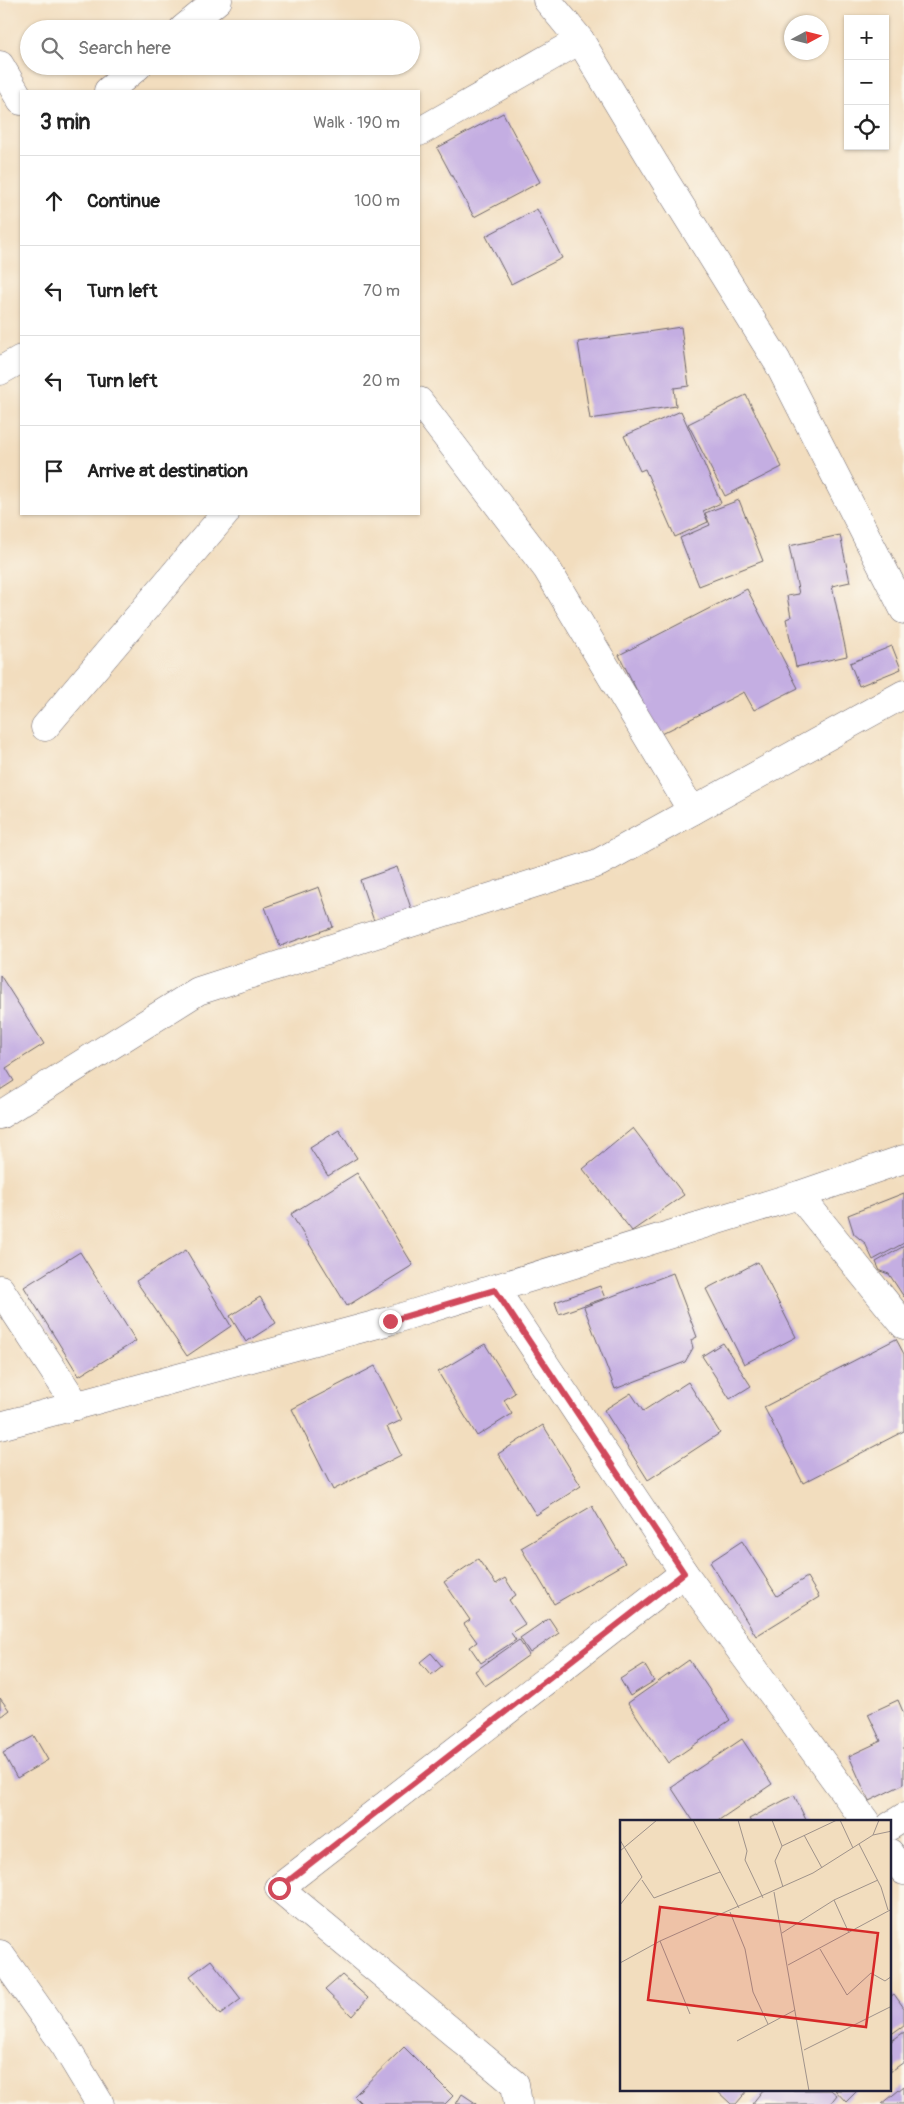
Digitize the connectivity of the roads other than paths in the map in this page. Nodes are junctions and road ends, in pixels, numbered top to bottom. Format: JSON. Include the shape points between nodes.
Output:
{"nodes":[{"id":1,"x":218,"y":0,"type":"edge"},
{"id":2,"x":547,"y":0,"type":"edge"},
{"id":3,"x":194,"y":20,"type":"edge"},
{"id":4,"x":580,"y":40,"type":"junction"},
{"id":5,"x":0,"y":65,"type":"edge"},
{"id":6,"x":127,"y":75,"type":"edge"},
{"id":7,"x":109,"y":90,"type":"edge"},
{"id":8,"x":20,"y":99,"type":"edge"},
{"id":9,"x":420,"y":131,"type":"edge"},
{"id":10,"x":20,"y":360,"type":"edge"},
{"id":11,"x":0,"y":371,"type":"edge"},
{"id":12,"x":420,"y":404,"type":"edge"},
{"id":13,"x":225,"y":515,"type":"edge"},
{"id":14,"x":904,"y":610,"type":"edge"},
{"id":15,"x":904,"y":694,"type":"edge"},
{"id":16,"x":45,"y":727,"type":"dead end"},
{"id":17,"x":692,"y":811,"type":"junction"},
{"id":18,"x":0,"y":1115,"type":"edge"},
{"id":19,"x":904,"y":1159,"type":"edge"},
{"id":20,"x":799,"y":1195,"type":"junction"},
{"id":21,"x":0,"y":1289,"type":"edge"},
{"id":22,"x":495,"y":1290,"type":"junction"},
{"id":23,"x":904,"y":1325,"type":"edge"},
{"id":24,"x":77,"y":1406,"type":"junction"},
{"id":25,"x":0,"y":1426,"type":"edge"},
{"id":26,"x":684,"y":1573,"type":"junction"},
{"id":27,"x":904,"y":1817,"type":"edge"},
{"id":28,"x":865,"y":1820,"type":"edge"},
{"id":29,"x":892,"y":1825,"type":"edge"},
{"id":30,"x":892,"y":1856,"type":"edge"},
{"id":31,"x":904,"y":1871,"type":"edge"},
{"id":32,"x":0,"y":1954,"type":"edge"},
{"id":33,"x":100,"y":2104,"type":"edge"},
{"id":34,"x":518,"y":2104,"type":"edge"}],
"edges":[{"from":1,"to":3,"type":"street"},
{"from":2,"to":4,"type":"street"},
{"from":4,"to":9,"type":"street"},
{"from":4,"to":14,"type":"street","via":[[777,361]]},
{"from":5,"to":8,"type":"street"},
{"from":6,"to":7,"type":"street"},
{"from":10,"to":11,"type":"street"},
{"from":12,"to":17,"type":"street","via":[[546,569]]},
{"from":13,"to":16,"type":"street"},
{"from":15,"to":17,"type":"street"},
{"from":17,"to":18,"type":"street","via":[[598,863],[198,991]]},
{"from":19,"to":20,"type":"street"},
{"from":20,"to":22,"type":"street"},
{"from":20,"to":23,"type":"street"},
{"from":21,"to":24,"type":"street"},
{"from":22,"to":24,"type":"street"},
{"from":22,"to":26,"type":"street"},
{"from":24,"to":25,"type":"street"},
{"from":26,"to":28,"type":"street"},
{"from":26,"to":34,"type":"street","via":[[279,1888],[515,2084]]},
{"from":27,"to":29,"type":"street"},
{"from":30,"to":31,"type":"street"},
{"from":32,"to":33,"type":"street","via":[[65,2046]]}]}
